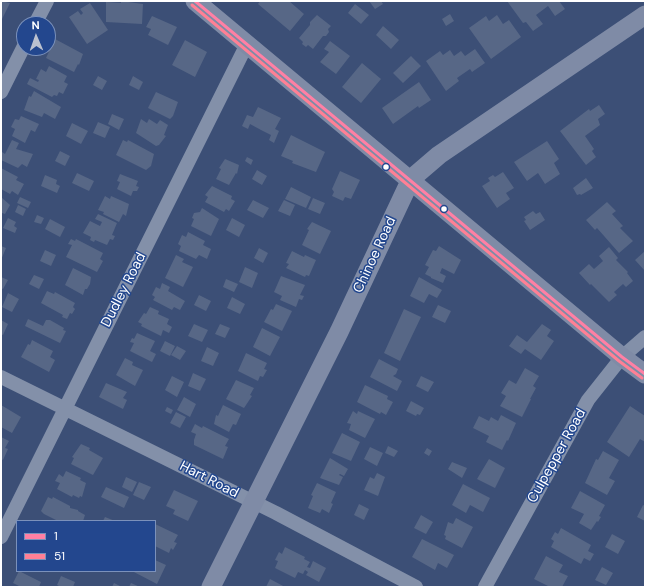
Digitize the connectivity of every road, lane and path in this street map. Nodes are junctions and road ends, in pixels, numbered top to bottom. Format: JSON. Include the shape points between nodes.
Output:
{"nodes":[{"id":1,"x":46,"y":1,"type":"edge"},
{"id":2,"x":195,"y":1,"type":"edge"},
{"id":3,"x":645,"y":15,"type":"edge"},
{"id":4,"x":39,"y":16,"type":"edge"},
{"id":5,"x":248,"y":44,"type":"junction"},
{"id":6,"x":19,"y":56,"type":"edge"},
{"id":7,"x":1,"y":92,"type":"edge"},
{"id":8,"x":411,"y":179,"type":"junction"},
{"id":9,"x":645,"y":337,"type":"edge"},
{"id":10,"x":622,"y":357,"type":"junction"},
{"id":11,"x":645,"y":374,"type":"edge"},
{"id":12,"x":1,"y":377,"type":"edge"},
{"id":13,"x":65,"y":408,"type":"junction"},
{"id":14,"x":254,"y":503,"type":"junction"},
{"id":15,"x":1,"y":536,"type":"edge"},
{"id":16,"x":211,"y":587,"type":"edge"},
{"id":17,"x":416,"y":587,"type":"edge"},
{"id":18,"x":485,"y":587,"type":"edge"}],
"edges":[{"from":1,"to":4,"type":"street"},
{"from":2,"to":5,"type":"street"},
{"from":3,"to":8,"type":"street","name":"Chinoe Road","via":[[439,155]]},
{"from":5,"to":8,"type":"street"},
{"from":5,"to":13,"type":"street","name":"Dudley Road"},
{"from":6,"to":7,"type":"street"},
{"from":8,"to":10,"type":"street"},
{"from":8,"to":14,"type":"street","name":"Chinoe Road"},
{"from":9,"to":10,"type":"street","name":"Culpepper Road"},
{"from":10,"to":11,"type":"street"},
{"from":10,"to":18,"type":"street","name":"Culpepper Road","via":[[588,400]]},
{"from":12,"to":13,"type":"street","name":"Hart Road"},
{"from":13,"to":14,"type":"street","name":"Hart Road"},
{"from":13,"to":15,"type":"street","name":"Dudley Road"},
{"from":14,"to":16,"type":"street","name":"Chinoe Road"},
{"from":14,"to":17,"type":"street","name":"Hart Road","via":[[353,552]]}]}
